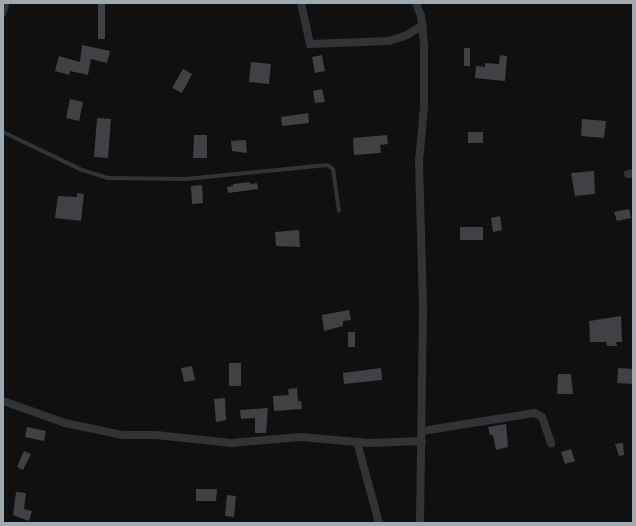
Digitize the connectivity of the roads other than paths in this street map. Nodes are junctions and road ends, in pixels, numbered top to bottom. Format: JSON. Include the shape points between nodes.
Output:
{"nodes":[{"id":1,"x":5,"y":3,"type":"edge"},
{"id":2,"x":301,"y":3,"type":"edge"},
{"id":3,"x":416,"y":3,"type":"edge"},
{"id":4,"x":3,"y":12,"type":"edge"},
{"id":5,"x":423,"y":25,"type":"junction"},
{"id":6,"x":3,"y":132,"type":"edge"},
{"id":7,"x":339,"y":211,"type":"dead end"},
{"id":8,"x":3,"y":401,"type":"edge"},
{"id":9,"x":422,"y":431,"type":"junction"},
{"id":10,"x":422,"y":441,"type":"junction"},
{"id":11,"x":357,"y":442,"type":"junction"},
{"id":12,"x":551,"y":443,"type":"dead end"},
{"id":13,"x":378,"y":523,"type":"edge"},
{"id":14,"x":420,"y":523,"type":"edge"}],
"edges":[{"from":1,"to":4,"type":"street"},
{"from":2,"to":5,"type":"street","via":[[310,44],[389,41],[407,35]]},
{"from":3,"to":5,"type":"street"},
{"from":5,"to":9,"type":"street","via":[[424,107],[419,162],[423,309]]},
{"from":6,"to":7,"type":"lane","via":[[82,170],[108,178],[185,179],[327,165],[333,168]]},
{"from":8,"to":11,"type":"street","via":[[65,423],[122,436],[156,435],[231,443],[301,437]]},
{"from":9,"to":10,"type":"street"},
{"from":9,"to":12,"type":"street","via":[[535,413],[542,417]]},
{"from":10,"to":11,"type":"street"},
{"from":10,"to":14,"type":"street"},
{"from":11,"to":13,"type":"street"}]}
